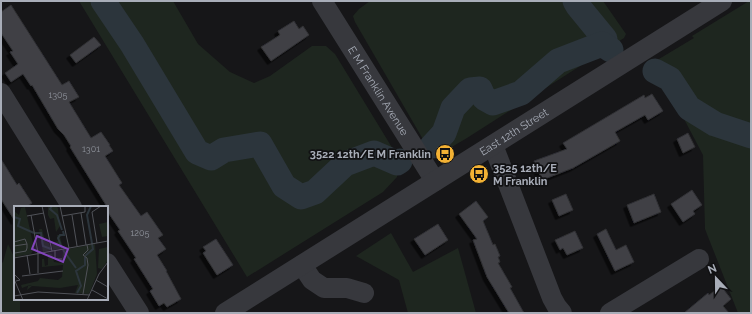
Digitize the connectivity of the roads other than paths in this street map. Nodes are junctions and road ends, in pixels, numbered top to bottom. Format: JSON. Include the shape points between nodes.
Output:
{"nodes":[{"id":1,"x":322,"y":1,"type":"edge"},
{"id":2,"x":722,"y":1,"type":"edge"},
{"id":3,"x":1,"y":93,"type":"edge"},
{"id":4,"x":493,"y":145,"type":"junction"},
{"id":5,"x":435,"y":181,"type":"junction"},
{"id":6,"x":71,"y":206,"type":"edge"},
{"id":7,"x":699,"y":259,"type":"dead end"},
{"id":8,"x":108,"y":264,"type":"edge"},
{"id":9,"x":302,"y":265,"type":"junction"},
{"id":10,"x":364,"y":293,"type":"dead end"},
{"id":11,"x":138,"y":313,"type":"edge"},
{"id":12,"x":225,"y":313,"type":"edge"},
{"id":13,"x":562,"y":313,"type":"edge"},
{"id":14,"x":610,"y":313,"type":"edge"}],
"edges":[{"from":1,"to":5,"type":"street","name":"E M Franklin Avenue"},
{"from":2,"to":4,"type":"street","name":"East 12th Street"},
{"from":3,"to":6,"type":"street"},
{"from":4,"to":5,"type":"street","name":"East 12th Street"},
{"from":4,"to":13,"type":"street","via":[[552,298]]},
{"from":5,"to":9,"type":"street","name":"East 12th Street"},
{"from":7,"to":14,"type":"street"},
{"from":8,"to":11,"type":"street"},
{"from":9,"to":10,"type":"street","via":[[312,280],[324,288],[347,288]]},
{"from":9,"to":12,"type":"street","name":"East 12th Street"}]}
